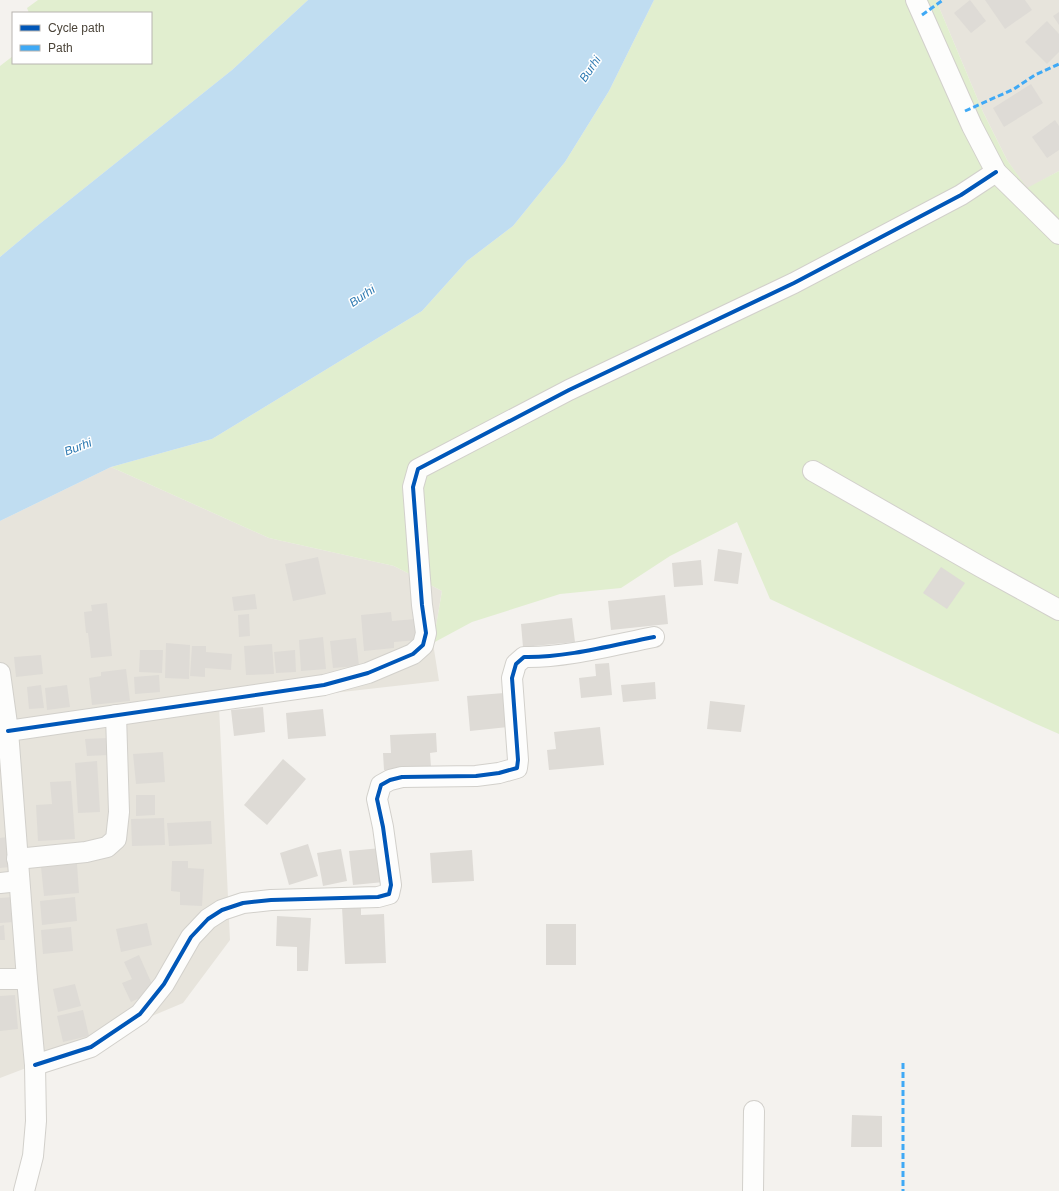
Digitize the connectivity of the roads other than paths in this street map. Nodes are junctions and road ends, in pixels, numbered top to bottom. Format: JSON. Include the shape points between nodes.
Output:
{"nodes":[{"id":1,"x":916,"y":0,"type":"edge"},
{"id":2,"x":996,"y":172,"type":"junction"},
{"id":3,"x":1059,"y":234,"type":"edge"},
{"id":4,"x":813,"y":471,"type":"dead end"},
{"id":5,"x":1059,"y":610,"type":"edge"},
{"id":6,"x":654,"y":637,"type":"dead end"},
{"id":7,"x":0,"y":673,"type":"edge"},
{"id":8,"x":116,"y":715,"type":"junction"},
{"id":9,"x":8,"y":731,"type":"junction"},
{"id":10,"x":6,"y":784,"type":"edge"},
{"id":11,"x":17,"y":859,"type":"junction"},
{"id":12,"x":10,"y":882,"type":"edge"},
{"id":13,"x":27,"y":978,"type":"junction"},
{"id":14,"x":0,"y":979,"type":"edge"},
{"id":15,"x":35,"y":1065,"type":"junction"},
{"id":16,"x":754,"y":1111,"type":"dead end"},
{"id":17,"x":24,"y":1191,"type":"edge"},
{"id":18,"x":753,"y":1191,"type":"edge"}],
"edges":[{"from":1,"to":2,"type":"street","via":[[972,126]]},
{"from":2,"to":3,"type":"street"},
{"from":2,"to":8,"type":"street","via":[[961,196],[794,283],[569,390],[418,469],[413,487],[426,633],[422,645],[413,654],[368,673],[324,685]]},
{"from":4,"to":5,"type":"street"},
{"from":6,"to":15,"type":"street","via":[[581,651],[524,657],[516,664],[512,678],[518,760],[516,768],[476,776],[402,777],[381,785],[376,799],[383,827],[391,885],[389,894],[378,897],[271,900],[242,903],[222,910],[208,919],[191,937],[164,984],[140,1014],[91,1047]]},
{"from":7,"to":9,"type":"street"},
{"from":8,"to":9,"type":"street"},
{"from":8,"to":11,"type":"street","via":[[119,812],[116,839],[107,847],[86,852]]},
{"from":9,"to":10,"type":"street"},
{"from":10,"to":11,"type":"street"},
{"from":11,"to":12,"type":"street"},
{"from":12,"to":13,"type":"street"},
{"from":13,"to":14,"type":"street"},
{"from":13,"to":15,"type":"street"},
{"from":15,"to":17,"type":"street","via":[[36,1121],[33,1156]]},
{"from":16,"to":18,"type":"street"}]}
